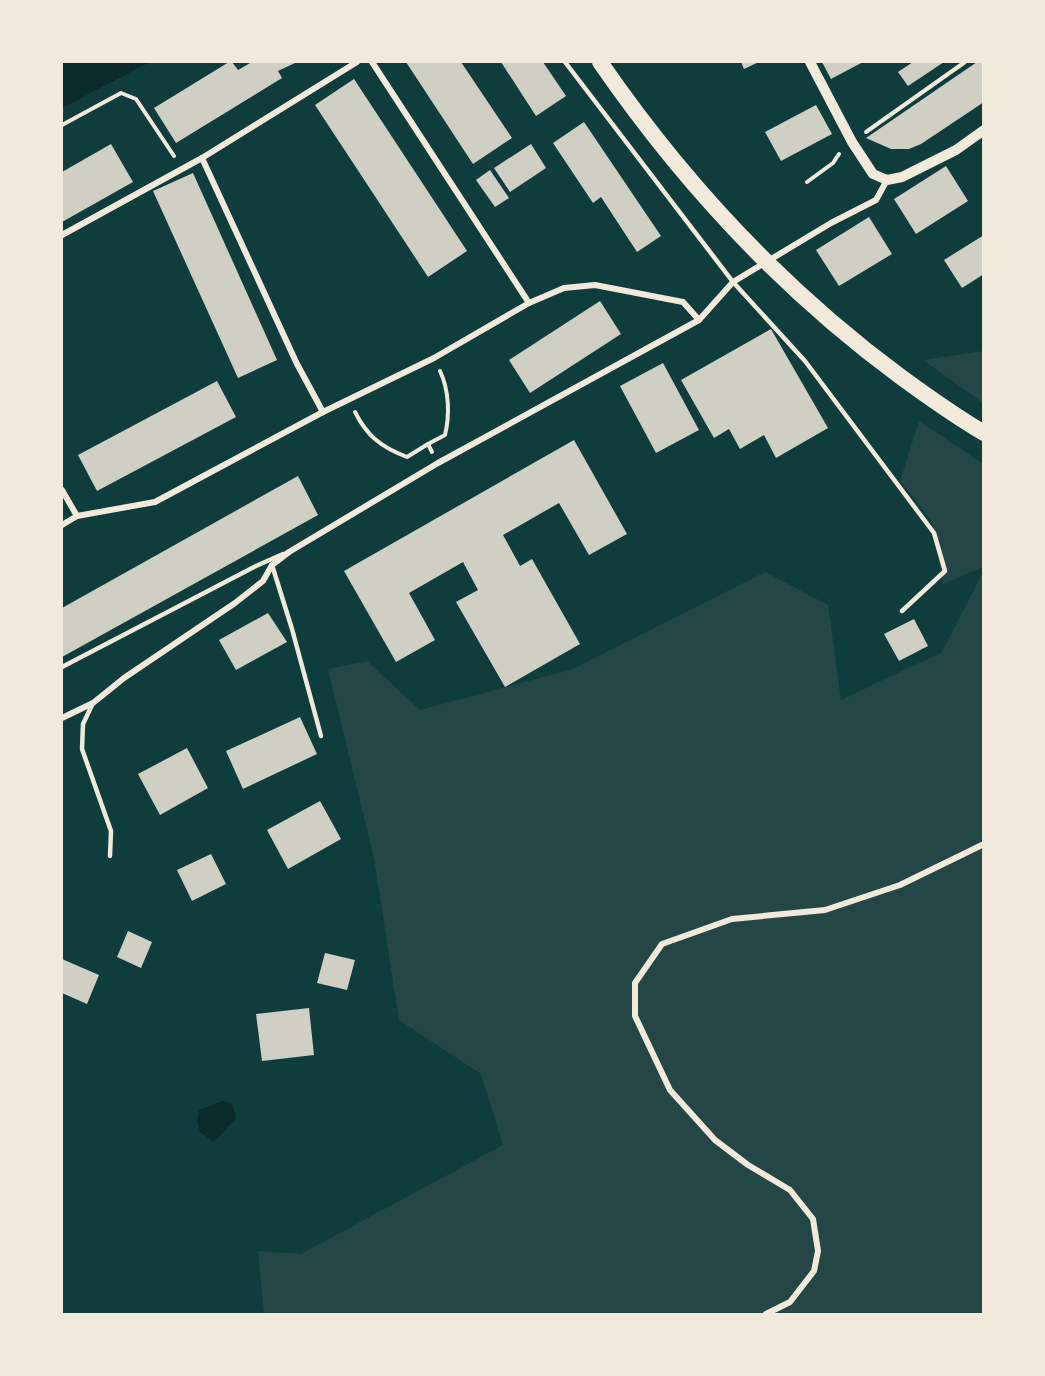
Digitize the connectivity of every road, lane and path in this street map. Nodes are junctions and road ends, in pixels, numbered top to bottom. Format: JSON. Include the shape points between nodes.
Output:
{"nodes":[{"id":1,"x":357,"y":62,"type":"edge"},
{"id":2,"x":372,"y":62,"type":"edge"},
{"id":3,"x":565,"y":62,"type":"edge"},
{"id":4,"x":600,"y":62,"type":"edge"},
{"id":5,"x":810,"y":62,"type":"edge"},
{"id":6,"x":965,"y":62,"type":"edge"},
{"id":7,"x":62,"y":125,"type":"edge"},
{"id":8,"x":984,"y":130,"type":"edge"},
{"id":9,"x":852,"y":142,"type":"junction"},
{"id":10,"x":202,"y":158,"type":"junction"},
{"id":11,"x":887,"y":180,"type":"junction"},
{"id":12,"x":807,"y":182,"type":"dead end"},
{"id":13,"x":62,"y":235,"type":"edge"},
{"id":14,"x":733,"y":282,"type":"junction"},
{"id":15,"x":529,"y":303,"type":"junction"},
{"id":16,"x":699,"y":320,"type":"junction"},
{"id":17,"x":434,"y":358,"type":"junction"},
{"id":18,"x":323,"y":412,"type":"junction"},
{"id":19,"x":355,"y":413,"type":"dead end"},
{"id":20,"x":984,"y":433,"type":"edge"},
{"id":21,"x":428,"y":444,"type":"junction"},
{"id":22,"x":438,"y":463,"type":"junction"},
{"id":23,"x":62,"y":490,"type":"edge"},
{"id":24,"x":77,"y":516,"type":"junction"},
{"id":25,"x":62,"y":525,"type":"edge"},
{"id":26,"x":289,"y":552,"type":"junction"},
{"id":27,"x":272,"y":565,"type":"junction"},
{"id":28,"x":902,"y":611,"type":"dead end"},
{"id":29,"x":62,"y":667,"type":"edge"},
{"id":30,"x":93,"y":703,"type":"junction"},
{"id":31,"x":62,"y":718,"type":"edge"},
{"id":32,"x":321,"y":736,"type":"dead end"},
{"id":33,"x":984,"y":844,"type":"edge"},
{"id":34,"x":110,"y":856,"type":"dead end"},
{"id":35,"x":766,"y":1314,"type":"edge"}],
"edges":[{"from":1,"to":10,"type":"street"},
{"from":2,"to":15,"type":"street"},
{"from":3,"to":14,"type":"lane"},
{"from":4,"to":20,"type":"highway","via":[[689,178],[746,242],[813,307],[868,353]]},
{"from":5,"to":9,"type":"street"},
{"from":6,"to":9,"type":"path"},
{"from":7,"to":10,"type":"path","via":[[121,93],[136,99],[174,156]]},
{"from":8,"to":11,"type":"street","via":[[956,150],[902,177]]},
{"from":9,"to":11,"type":"street","via":[[873,174]]},
{"from":9,"to":12,"type":"path","via":[[840,151],[834,163]]},
{"from":10,"to":13,"type":"street"},
{"from":10,"to":18,"type":"street"},
{"from":11,"to":14,"type":"street","via":[[876,200]]},
{"from":14,"to":16,"type":"street"},
{"from":14,"to":28,"type":"lane","via":[[805,361],[934,533],[945,571]]},
{"from":15,"to":16,"type":"street","via":[[564,288],[595,285],[682,302]]},
{"from":15,"to":17,"type":"street"},
{"from":16,"to":22,"type":"street"},
{"from":17,"to":18,"type":"street"},
{"from":17,"to":21,"type":"path","via":[[447,395],[448,421],[445,435]]},
{"from":18,"to":24,"type":"street","via":[[154,502]]},
{"from":19,"to":21,"type":"path","via":[[369,436],[395,452],[407,457]]},
{"from":21,"to":22,"type":"path"},
{"from":22,"to":26,"type":"street"},
{"from":23,"to":24,"type":"street"},
{"from":24,"to":25,"type":"street"},
{"from":26,"to":27,"type":"street"},
{"from":26,"to":29,"type":"lane"},
{"from":27,"to":30,"type":"street","via":[[263,581]]},
{"from":27,"to":32,"type":"lane"},
{"from":30,"to":31,"type":"street"},
{"from":30,"to":34,"type":"lane","via":[[83,724],[82,749],[111,831]]},
{"from":33,"to":35,"type":"street","via":[[900,885],[825,909],[732,919],[662,945],[635,983],[635,1016],[670,1090],[715,1140],[790,1190],[813,1219],[818,1251],[814,1271],[790,1302]]}]}
